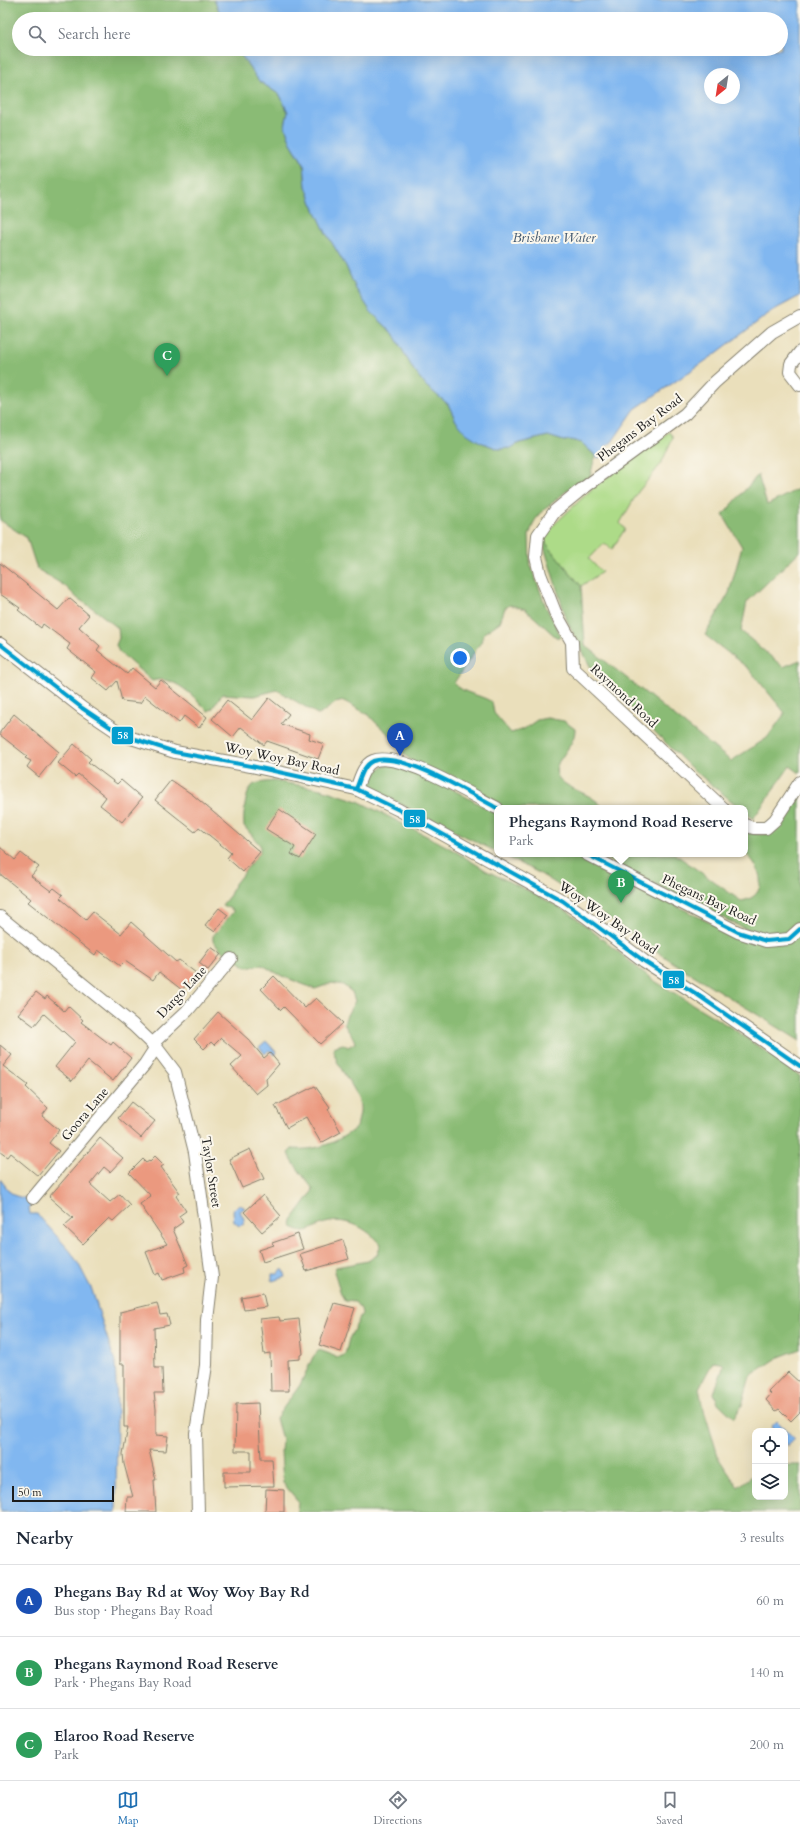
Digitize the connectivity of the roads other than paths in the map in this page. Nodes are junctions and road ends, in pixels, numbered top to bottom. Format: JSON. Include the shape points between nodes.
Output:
{"nodes":[{"id":1,"x":800,"y":316,"type":"edge"},
{"id":2,"x":800,"y":352,"type":"edge"},
{"id":3,"x":800,"y":385,"type":"edge"},
{"id":4,"x":538,"y":535,"type":"joint"},
{"id":5,"x":0,"y":644,"type":"edge"},
{"id":6,"x":800,"y":782,"type":"edge"},
{"id":7,"x":356,"y":789,"type":"junction"},
{"id":8,"x":720,"y":805,"type":"edge"},
{"id":9,"x":494,"y":806,"type":"edge"},
{"id":10,"x":748,"y":826,"type":"edge"},
{"id":11,"x":592,"y":857,"type":"edge"},
{"id":12,"x":0,"y":917,"type":"edge"},
{"id":13,"x":800,"y":929,"type":"edge"},
{"id":14,"x":231,"y":959,"type":"dead end"},
{"id":15,"x":154,"y":1046,"type":"junction"},
{"id":16,"x":800,"y":1066,"type":"edge"},
{"id":17,"x":33,"y":1198,"type":"dead end"},
{"id":18,"x":198,"y":1512,"type":"edge"}],
"edges":[{"from":1,"to":4,"type":"street","name":"Phegans Bay Road","via":[[772,332],[715,382],[685,414],[555,511]]},
{"from":2,"to":3,"type":"street","via":[[791,364],[790,372]]},
{"from":4,"to":8,"type":"street","name":"Raymond Road","via":[[536,558],[540,574],[555,612],[572,642],[573,668]]},
{"from":5,"to":7,"type":"street","name":"Woy Woy Bay Road","via":[[82,708],[122,735],[175,752]]},
{"from":6,"to":10,"type":"street","via":[[775,820],[766,828]]},
{"from":7,"to":9,"type":"street","via":[[369,763],[374,760],[400,761]]},
{"from":7,"to":16,"type":"street","name":"Woy Woy Bay Road","via":[[563,901],[644,961],[695,992]]},
{"from":11,"to":13,"type":"street","name":"Phegans Bay Road","via":[[738,932],[766,941],[789,939]]},
{"from":12,"to":15,"type":"street","name":"Taylor Street","via":[[133,1025]]},
{"from":14,"to":15,"type":"street","name":"Dargo Lane"},
{"from":15,"to":17,"type":"street","name":"Goora Lane","via":[[145,1064]]},
{"from":15,"to":18,"type":"street","name":"Taylor Street","via":[[174,1072],[195,1152],[212,1277],[207,1320],[206,1365],[196,1433]]}]}
